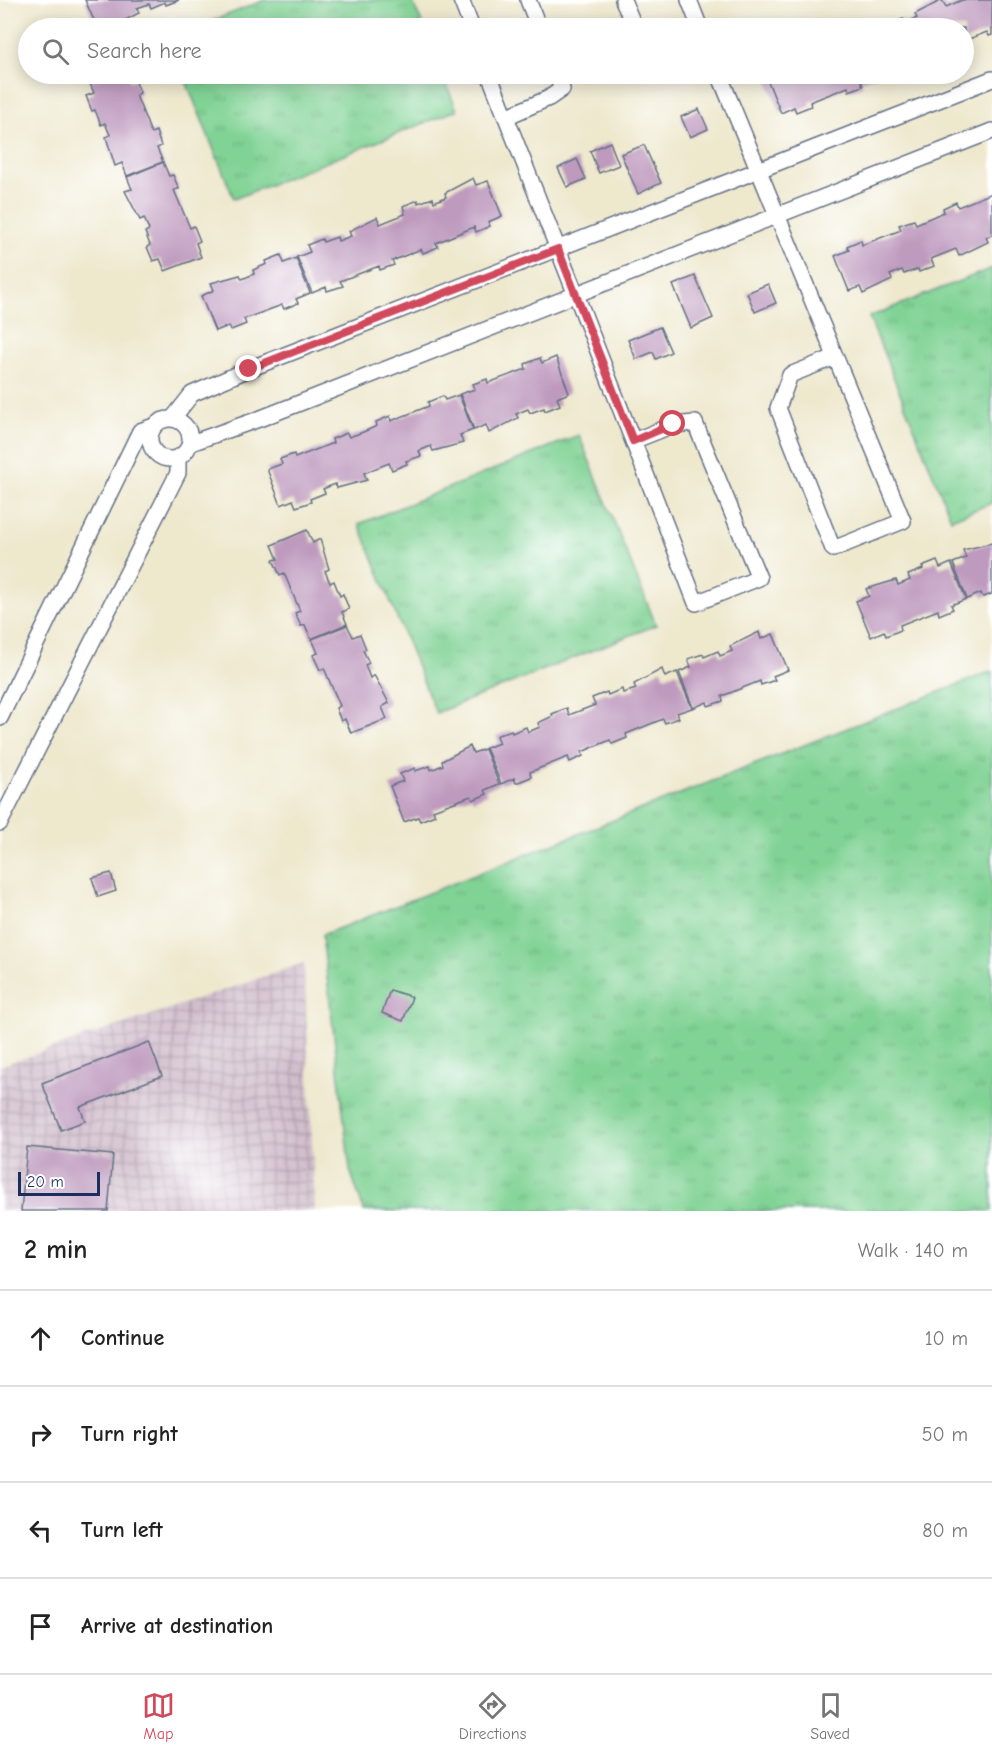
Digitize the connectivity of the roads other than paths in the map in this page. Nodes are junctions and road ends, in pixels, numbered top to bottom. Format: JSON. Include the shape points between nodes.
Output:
{"nodes":[{"id":1,"x":461,"y":0,"type":"edge"},
{"id":2,"x":528,"y":0,"type":"edge"},
{"id":3,"x":623,"y":0,"type":"edge"},
{"id":4,"x":689,"y":0,"type":"edge"},
{"id":5,"x":468,"y":18,"type":"edge"},
{"id":6,"x":535,"y":18,"type":"edge"},
{"id":7,"x":631,"y":18,"type":"edge"},
{"id":8,"x":696,"y":18,"type":"edge"},
{"id":9,"x":992,"y":78,"type":"edge"},
{"id":10,"x":493,"y":84,"type":"edge"},
{"id":11,"x":560,"y":84,"type":"edge"},
{"id":12,"x":723,"y":84,"type":"edge"},
{"id":13,"x":506,"y":117,"type":"junction"},
{"id":14,"x":992,"y":131,"type":"edge"},
{"id":15,"x":758,"y":170,"type":"junction"},
{"id":16,"x":777,"y":216,"type":"junction"},
{"id":17,"x":558,"y":249,"type":"junction"},
{"id":18,"x":576,"y":295,"type":"junction"},
{"id":19,"x":836,"y":357,"type":"junction"},
{"id":20,"x":173,"y":418,"type":"junction"},
{"id":21,"x":154,"y":426,"type":"junction"},
{"id":22,"x":633,"y":441,"type":"junction"},
{"id":23,"x":191,"y":443,"type":"junction"},
{"id":24,"x":178,"y":458,"type":"junction"},
{"id":25,"x":0,"y":718,"type":"edge"},
{"id":26,"x":0,"y":823,"type":"edge"}],
"edges":[{"from":1,"to":5,"type":"lane"},
{"from":2,"to":6,"type":"lane"},
{"from":3,"to":7,"type":"lane"},
{"from":4,"to":8,"type":"lane"},
{"from":9,"to":15,"type":"lane"},
{"from":10,"to":13,"type":"lane"},
{"from":11,"to":13,"type":"lane","via":[[562,88],[549,98]]},
{"from":12,"to":15,"type":"lane"},
{"from":13,"to":17,"type":"lane"},
{"from":14,"to":16,"type":"lane"},
{"from":15,"to":16,"type":"lane"},
{"from":15,"to":17,"type":"lane"},
{"from":16,"to":18,"type":"lane"},
{"from":16,"to":19,"type":"lane"},
{"from":17,"to":18,"type":"lane"},
{"from":17,"to":20,"type":"lane","via":[[192,394]]},
{"from":18,"to":22,"type":"lane"},
{"from":18,"to":23,"type":"lane"},
{"from":19,"to":19,"type":"lane","via":[[903,521],[833,549],[778,408],[790,375]]},
{"from":20,"to":21,"type":"lane"},
{"from":20,"to":23,"type":"lane","via":[[189,430]]},
{"from":21,"to":24,"type":"lane","via":[[150,438],[154,451],[164,459]]},
{"from":21,"to":25,"type":"lane","via":[[140,431]]},
{"from":22,"to":22,"type":"lane","via":[[696,603],[759,578],[695,423],[673,424]]},
{"from":23,"to":24,"type":"lane"},
{"from":24,"to":26,"type":"lane","via":[[178,473]]}]}
